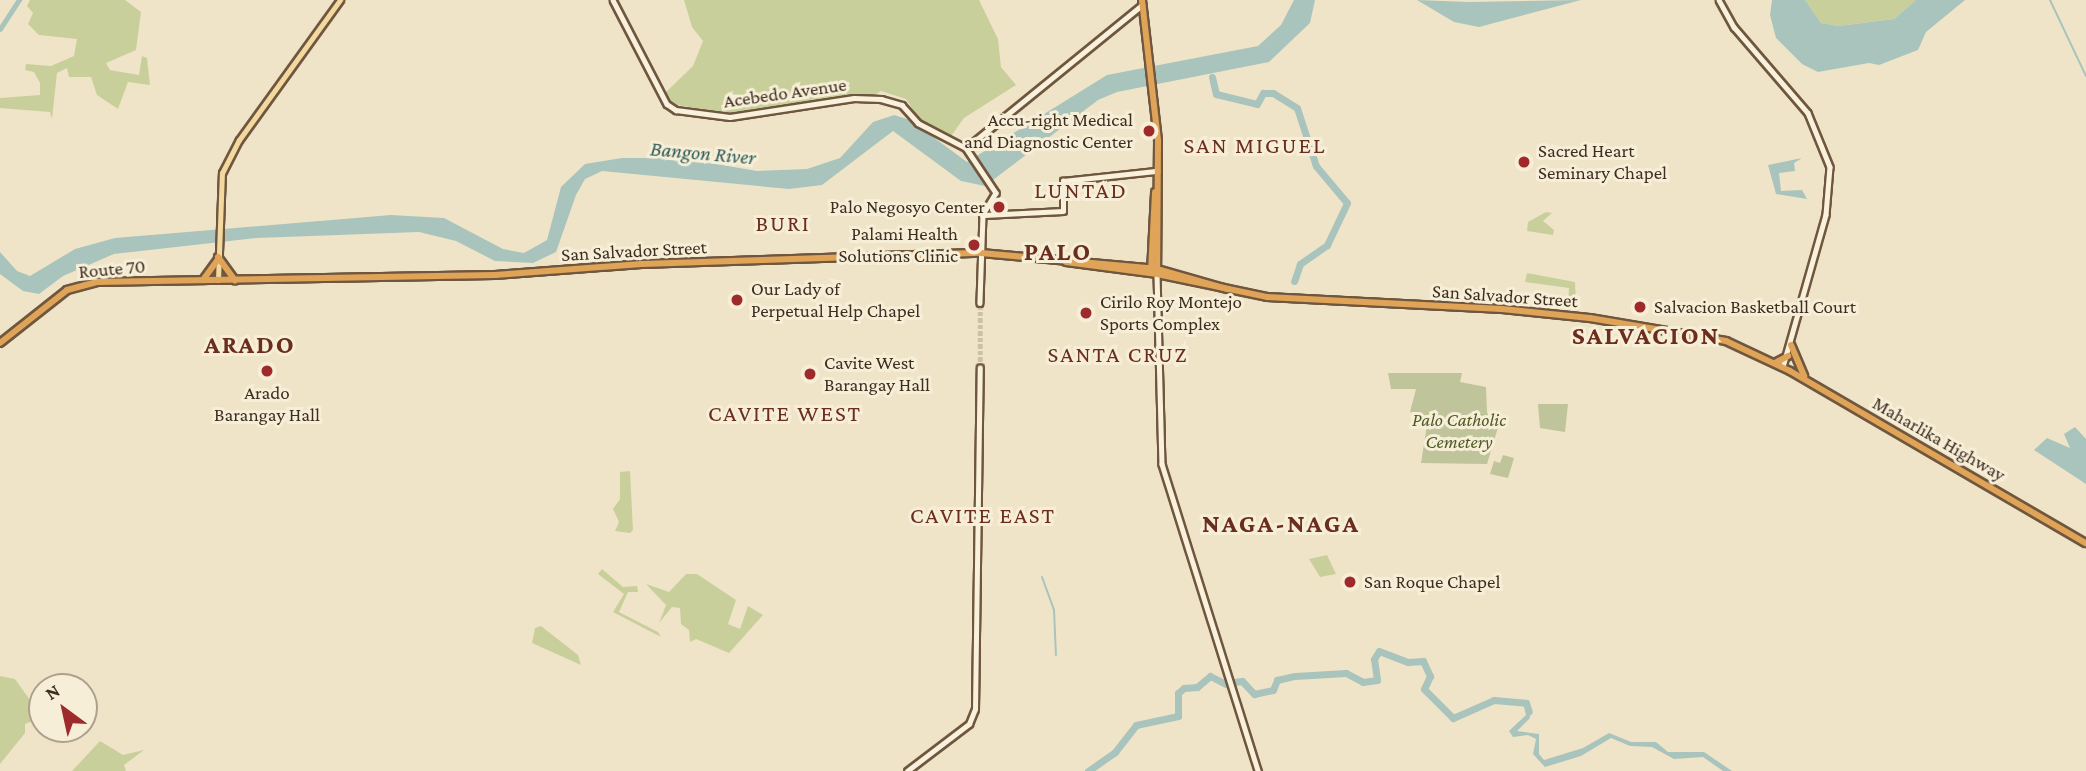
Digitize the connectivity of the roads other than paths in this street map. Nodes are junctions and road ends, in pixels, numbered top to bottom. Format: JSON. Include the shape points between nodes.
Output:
{"nodes":[{"id":1,"x":340,"y":0,"type":"edge"},
{"id":2,"x":613,"y":0,"type":"edge"},
{"id":3,"x":1719,"y":0,"type":"edge"},
{"id":4,"x":1142,"y":3,"type":"edge"},
{"id":5,"x":966,"y":148,"type":"junction"},
{"id":6,"x":1157,"y":171,"type":"junction"},
{"id":7,"x":983,"y":215,"type":"junction"},
{"id":8,"x":981,"y":253,"type":"junction"},
{"id":9,"x":218,"y":254,"type":"junction"},
{"id":10,"x":1154,"y":271,"type":"junction"},
{"id":11,"x":203,"y":280,"type":"junction"},
{"id":12,"x":218,"y":280,"type":"junction"},
{"id":13,"x":234,"y":280,"type":"junction"},
{"id":14,"x":980,"y":303,"type":"tunnel mouth"},
{"id":15,"x":0,"y":343,"type":"edge"},
{"id":16,"x":1791,"y":345,"type":"junction"},
{"id":17,"x":1787,"y":356,"type":"junction"},
{"id":18,"x":1775,"y":363,"type":"junction"},
{"id":19,"x":1783,"y":367,"type":"junction"},
{"id":20,"x":980,"y":368,"type":"tunnel mouth"},
{"id":21,"x":1807,"y":381,"type":"junction"},
{"id":22,"x":2086,"y":543,"type":"edge"},
{"id":23,"x":907,"y":771,"type":"edge"},
{"id":24,"x":1258,"y":771,"type":"edge"}],
"edges":[{"from":1,"to":9,"type":"main road","via":[[229,155],[220,183]]},
{"from":2,"to":5,"type":"main road","name":"Acebedo Avenue","via":[[667,104],[676,110],[730,117],[854,98],[881,99],[902,105],[918,123]]},
{"from":3,"to":16,"type":"main road","via":[[1734,27],[1808,113],[1828,160],[1827,208]]},
{"from":4,"to":5,"type":"main road"},
{"from":4,"to":6,"type":"highway"},
{"from":5,"to":7,"type":"main road","name":"Acebedo Avenue","via":[[996,193]]},
{"from":6,"to":7,"type":"main road","via":[[1063,181],[1063,211]]},
{"from":6,"to":10,"type":"highway"},
{"from":7,"to":8,"type":"main road"},
{"from":8,"to":10,"type":"highway","name":"San Salvador Street"},
{"from":8,"to":13,"type":"highway","name":"San Salvador Street","via":[[642,264],[495,275]]},
{"from":8,"to":14,"type":"main road"},
{"from":9,"to":11,"type":"highway"},
{"from":9,"to":12,"type":"main road"},
{"from":9,"to":13,"type":"highway"},
{"from":10,"to":18,"type":"highway","name":"San Salvador Street","via":[[1303,301],[1583,317],[1726,341]]},
{"from":10,"to":24,"type":"main road","via":[[1162,464]]},
{"from":11,"to":12,"type":"highway","name":"San Salvador Street"},
{"from":11,"to":15,"type":"highway","name":"Route 70","via":[[82,284],[67,290]]},
{"from":12,"to":13,"type":"highway","name":"San Salvador Street"},
{"from":16,"to":17,"type":"main road"},
{"from":16,"to":21,"type":"highway"},
{"from":17,"to":18,"type":"highway"},
{"from":17,"to":19,"type":"main road"},
{"from":18,"to":19,"type":"highway","name":"Maharlika Highway"},
{"from":19,"to":21,"type":"highway","name":"Maharlika Highway"},
{"from":20,"to":23,"type":"main road","via":[[975,709],[969,724]]},
{"from":21,"to":22,"type":"highway","name":"Maharlika Highway"}]}
